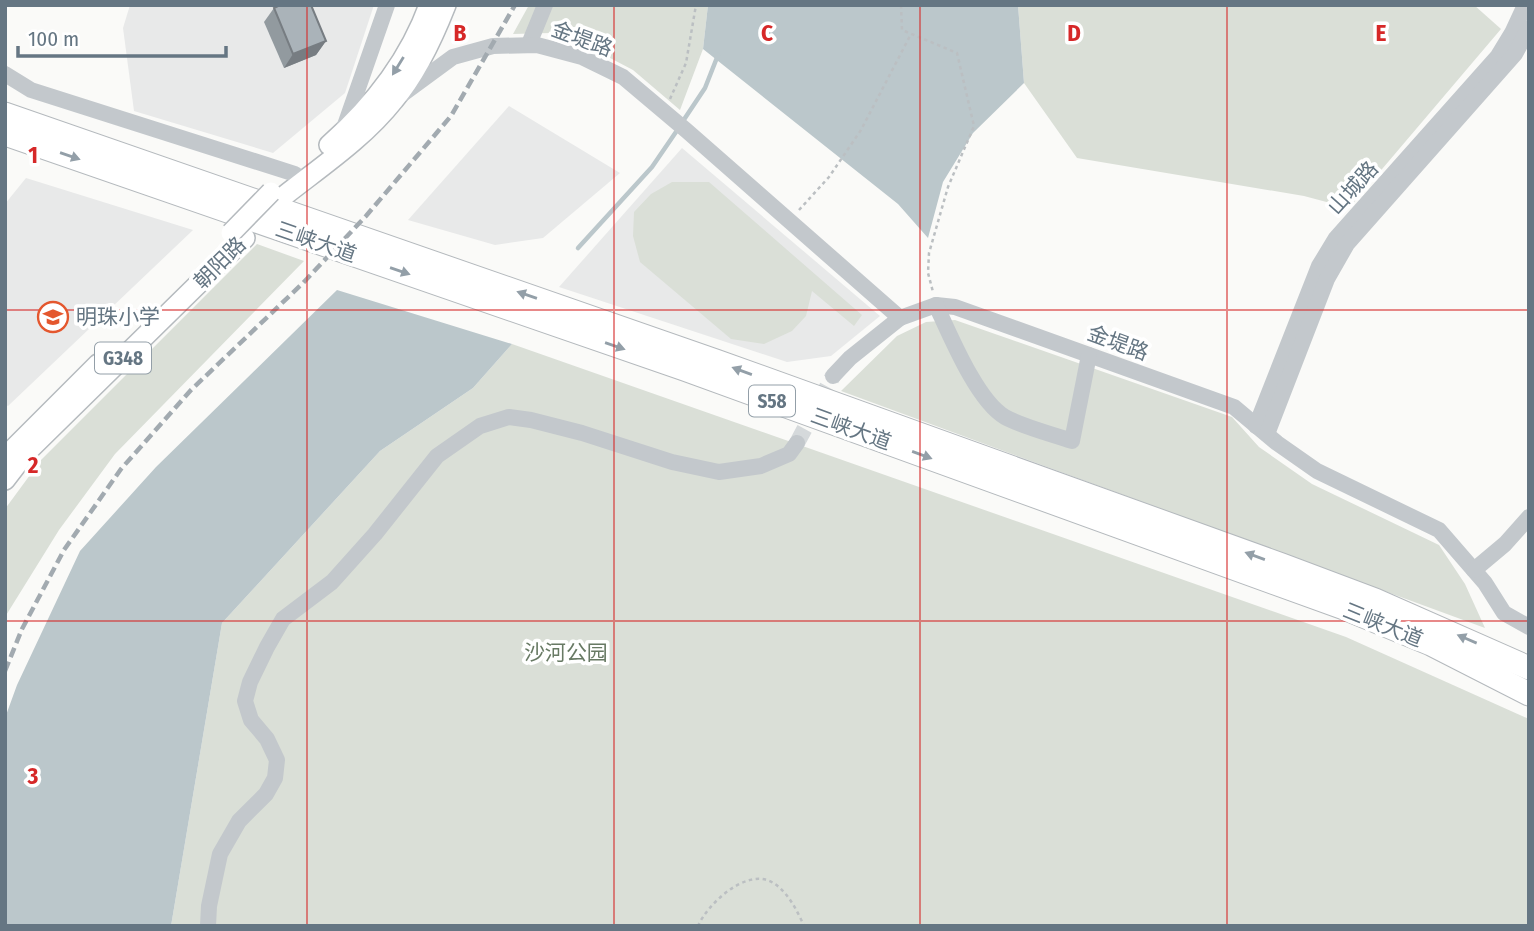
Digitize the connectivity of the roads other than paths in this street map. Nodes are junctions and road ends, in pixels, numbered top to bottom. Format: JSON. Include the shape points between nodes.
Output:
{"nodes":[{"id":1,"x":387,"y":5,"type":"edge"},
{"id":2,"x":429,"y":5,"type":"edge"},
{"id":3,"x":446,"y":5,"type":"edge"},
{"id":4,"x":545,"y":5,"type":"edge"},
{"id":5,"x":1525,"y":5,"type":"edge"},
{"id":6,"x":1529,"y":28,"type":"edge"},
{"id":7,"x":529,"y":44,"type":"junction"},
{"id":8,"x":5,"y":74,"type":"edge"},
{"id":9,"x":395,"y":100,"type":"junction"},
{"id":10,"x":5,"y":114,"type":"edge"},
{"id":11,"x":342,"y":133,"type":"junction"},
{"id":12,"x":5,"y":134,"type":"edge"},
{"id":13,"x":295,"y":174,"type":"junction"},
{"id":14,"x":278,"y":194,"type":"junction"},
{"id":15,"x":936,"y":306,"type":"junction"},
{"id":16,"x":900,"y":318,"type":"junction"},
{"id":17,"x":1089,"y":355,"type":"junction"},
{"id":18,"x":833,"y":376,"type":"tunnel mouth"},
{"id":19,"x":1261,"y":430,"type":"junction"},
{"id":20,"x":797,"y":443,"type":"tunnel mouth"},
{"id":21,"x":12,"y":449,"type":"edge"},
{"id":22,"x":5,"y":480,"type":"edge"},
{"id":23,"x":1529,"y":517,"type":"edge"},
{"id":24,"x":1474,"y":570,"type":"junction"},
{"id":25,"x":1529,"y":628,"type":"edge"},
{"id":26,"x":1529,"y":668,"type":"edge"},
{"id":27,"x":1529,"y":694,"type":"edge"},
{"id":28,"x":208,"y":926,"type":"edge"}],
"edges":[{"from":1,"to":11,"type":"street"},
{"from":2,"to":11,"type":"main road","name":"朝阳路","number":"G348","one_way":true,"via":[[420,30],[383,90]]},
{"from":3,"to":9,"type":"main road","name":"朝阳路","number":"G348","via":[[433,40]]},
{"from":4,"to":7,"type":"street"},
{"from":5,"to":19,"type":"street","name":"山城路","via":[[1498,56],[1319,266]]},
{"from":6,"to":19,"type":"street","name":"山城路","via":[[1515,54],[1347,244]]},
{"from":7,"to":9,"type":"street","name":"金堤路","via":[[493,46],[453,57]]},
{"from":7,"to":16,"type":"street","name":"金堤路","via":[[582,57],[623,77]]},
{"from":8,"to":13,"type":"street","via":[[31,90]]},
{"from":9,"to":14,"type":"main road","name":"朝阳路","number":"G348","via":[[351,144]]},
{"from":26,"to":10,"type":"highway","name":"三峡大道","number":"S58","one_way":true,"via":[[1282,565],[716,361]]},
{"from":11,"to":13,"type":"main road","name":"朝阳路","number":"G348"},
{"from":12,"to":27,"type":"highway","name":"三峡大道","number":"S58","one_way":true,"via":[[684,369],[1344,608]]},
{"from":13,"to":14,"type":"main road","name":"朝阳路","number":"G348"},
{"from":14,"to":21,"type":"main road","name":"朝阳路","number":"G348"},
{"from":15,"to":16,"type":"street","name":"金堤路"},
{"from":15,"to":17,"type":"street","name":"金堤路","via":[[955,307]]},
{"from":15,"to":17,"type":"street","via":[[991,405],[1005,417],[1072,441]]},
{"from":16,"to":18,"type":"street","name":"金堤路"},
{"from":17,"to":19,"type":"street","name":"金堤路","via":[[1234,407]]},
{"from":19,"to":24,"type":"street","name":"金堤路","via":[[1317,471],[1439,530]]},
{"from":20,"to":28,"type":"street","via":[[789,454],[761,466],[719,472],[509,417],[480,426],[437,456],[340,574],[282,619],[267,647],[245,701],[251,720],[277,760],[275,778],[239,821],[220,854]]},
{"from":21,"to":22,"type":"main road","name":"朝阳路","number":"G348"},
{"from":23,"to":24,"type":"street"},
{"from":24,"to":25,"type":"street","name":"金堤路","via":[[1504,613]]}]}
